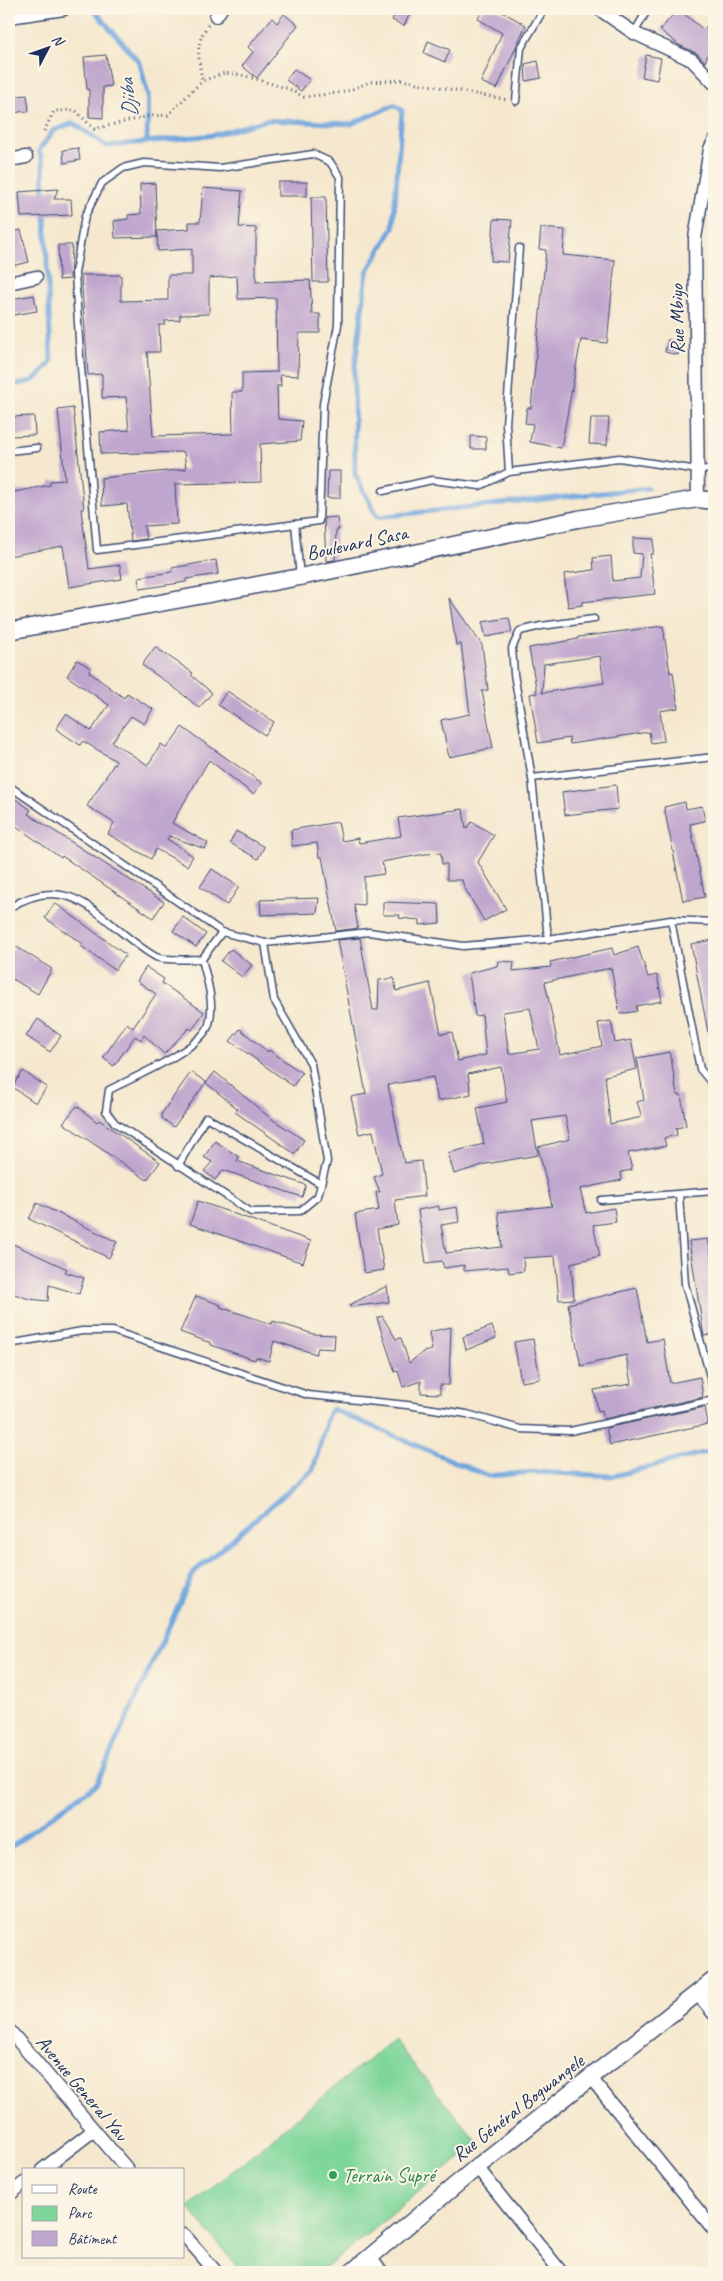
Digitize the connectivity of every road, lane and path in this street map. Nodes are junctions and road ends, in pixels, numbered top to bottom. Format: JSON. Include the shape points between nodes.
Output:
{"nodes":[{"id":1,"x":64,"y":9,"type":"edge"},
{"id":2,"x":544,"y":9,"type":"edge"},
{"id":3,"x":599,"y":9,"type":"edge"},
{"id":4,"x":648,"y":9,"type":"edge"},
{"id":5,"x":218,"y":12,"type":"edge"},
{"id":6,"x":9,"y":17,"type":"edge"},
{"id":7,"x":634,"y":33,"type":"junction"},
{"id":8,"x":202,"y":81,"type":"junction"},
{"id":9,"x":714,"y":83,"type":"edge"},
{"id":10,"x":516,"y":101,"type":"joint"},
{"id":11,"x":44,"y":131,"type":"dead end"},
{"id":12,"x":714,"y":141,"type":"edge"},
{"id":13,"x":26,"y":157,"type":"dead end"},
{"id":14,"x":9,"y":160,"type":"edge"},
{"id":15,"x":519,"y":248,"type":"dead end"},
{"id":16,"x":36,"y":277,"type":"dead end"},
{"id":17,"x":9,"y":282,"type":"edge"},
{"id":18,"x":36,"y":448,"type":"dead end"},
{"id":19,"x":9,"y":451,"type":"edge"},
{"id":20,"x":714,"y":469,"type":"edge"},
{"id":21,"x":698,"y":470,"type":"junction"},
{"id":22,"x":509,"y":472,"type":"junction"},
{"id":23,"x":383,"y":491,"type":"dead end"},
{"id":24,"x":706,"y":500,"type":"edge"},
{"id":25,"x":295,"y":524,"type":"junction"},
{"id":26,"x":300,"y":577,"type":"junction"},
{"id":27,"x":594,"y":619,"type":"dead end"},
{"id":28,"x":9,"y":630,"type":"edge"},
{"id":29,"x":714,"y":757,"type":"edge"},
{"id":30,"x":532,"y":778,"type":"junction"},
{"id":31,"x":9,"y":786,"type":"edge"},
{"id":32,"x":9,"y":908,"type":"edge"},
{"id":33,"x":672,"y":920,"type":"junction"},
{"id":34,"x":714,"y":922,"type":"edge"},
{"id":35,"x":222,"y":932,"type":"junction"},
{"id":36,"x":548,"y":939,"type":"junction"},
{"id":37,"x":265,"y":943,"type":"junction"},
{"id":38,"x":202,"y":960,"type":"junction"},
{"id":39,"x":714,"y":1086,"type":"edge"},
{"id":40,"x":178,"y":1166,"type":"junction"},
{"id":41,"x":321,"y":1184,"type":"junction"},
{"id":42,"x":714,"y":1191,"type":"edge"},
{"id":43,"x":678,"y":1194,"type":"junction"},
{"id":44,"x":601,"y":1200,"type":"dead end"},
{"id":45,"x":9,"y":1344,"type":"edge"},
{"id":46,"x":714,"y":1390,"type":"edge"},
{"id":47,"x":714,"y":1400,"type":"edge"},
{"id":48,"x":714,"y":1980,"type":"edge"},
{"id":49,"x":697,"y":1993,"type":"junction"},
{"id":50,"x":714,"y":2014,"type":"edge"},
{"id":51,"x":9,"y":2030,"type":"edge"},
{"id":52,"x":591,"y":2078,"type":"junction"},
{"id":53,"x":94,"y":2130,"type":"junction"},
{"id":54,"x":477,"y":2167,"type":"junction"},
{"id":55,"x":45,"y":2168,"type":"edge"},
{"id":56,"x":126,"y":2168,"type":"edge"},
{"id":57,"x":22,"y":2185,"type":"edge"},
{"id":58,"x":9,"y":2195,"type":"edge"},
{"id":59,"x":714,"y":2230,"type":"edge"},
{"id":60,"x":185,"y":2236,"type":"edge"},
{"id":61,"x":370,"y":2257,"type":"junction"},
{"id":62,"x":216,"y":2272,"type":"edge"},
{"id":63,"x":352,"y":2272,"type":"edge"},
{"id":64,"x":381,"y":2272,"type":"edge"},
{"id":65,"x":561,"y":2272,"type":"edge"}],
"edges":[{"from":1,"to":6,"type":"street"},
{"from":2,"to":10,"type":"lane","via":[[521,48]]},
{"from":3,"to":7,"type":"street"},
{"from":4,"to":7,"type":"lane"},
{"from":5,"to":8,"type":"path","via":[[200,37]]},
{"from":7,"to":9,"type":"street","via":[[692,60]]},
{"from":8,"to":10,"type":"path","via":[[224,73],[242,75],[289,89],[304,97],[345,92],[370,82],[401,80]]},
{"from":8,"to":11,"type":"path","via":[[168,115],[94,129],[75,110],[54,111]]},
{"from":12,"to":21,"type":"street","name":"Rue Mbiyo","via":[[695,238]]},
{"from":13,"to":14,"type":"street"},
{"from":15,"to":22,"type":"lane","via":[[506,424]]},
{"from":16,"to":17,"type":"street"},
{"from":18,"to":19,"type":"lane"},
{"from":20,"to":21,"type":"lane"},
{"from":21,"to":22,"type":"lane","via":[[619,458]]},
{"from":21,"to":24,"type":"street","name":"Rue Mbiyo"},
{"from":22,"to":23,"type":"lane","via":[[480,486],[432,480]]},
{"from":24,"to":26,"type":"street","name":"Boulevard Sasa","via":[[578,519]]},
{"from":25,"to":25,"type":"lane","via":[[319,522],[323,404],[338,325],[340,177],[330,162],[313,154],[220,168],[144,163],[123,168],[102,183],[85,216],[76,273],[97,550]]},
{"from":25,"to":26,"type":"lane"},
{"from":26,"to":28,"type":"street","name":"Boulevard Sasa"},
{"from":27,"to":30,"type":"lane","via":[[520,631],[512,648]]},
{"from":29,"to":30,"type":"lane"},
{"from":30,"to":36,"type":"lane"},
{"from":31,"to":35,"type":"lane"},
{"from":32,"to":38,"type":"lane","via":[[26,898],[62,893],[84,902],[158,958]]},
{"from":33,"to":34,"type":"lane"},
{"from":33,"to":36,"type":"lane"},
{"from":33,"to":39,"type":"lane","via":[[700,1069]]},
{"from":35,"to":37,"type":"lane"},
{"from":35,"to":38,"type":"lane"},
{"from":36,"to":37,"type":"lane","via":[[463,946],[369,932]]},
{"from":37,"to":41,"type":"lane","via":[[274,1000],[311,1064],[327,1161]]},
{"from":38,"to":40,"type":"lane","via":[[211,996],[209,1025],[190,1048],[109,1090],[106,1111],[115,1123]]},
{"from":40,"to":41,"type":"lane","via":[[251,1212],[300,1211],[318,1196]]},
{"from":40,"to":41,"type":"lane","via":[[206,1117]]},
{"from":42,"to":43,"type":"lane"},
{"from":43,"to":44,"type":"lane"},
{"from":43,"to":46,"type":"lane","via":[[685,1284]]},
{"from":45,"to":47,"type":"lane","via":[[82,1331],[113,1331],[308,1395],[407,1404],[467,1414],[520,1429],[570,1430]]},
{"from":48,"to":49,"type":"street","name":"Rue Général Bogwangele"},
{"from":49,"to":50,"type":"street"},
{"from":49,"to":52,"type":"street","name":"Rue Général Bogwangele"},
{"from":51,"to":53,"type":"street","name":"Avenue General Yav"},
{"from":52,"to":54,"type":"street","name":"Rue Général Bogwangele"},
{"from":52,"to":59,"type":"street"},
{"from":53,"to":55,"type":"street"},
{"from":53,"to":56,"type":"street","name":"Avenue General Yav"},
{"from":54,"to":61,"type":"street","name":"Rue Général Bogwangele"},
{"from":54,"to":65,"type":"street"},
{"from":57,"to":58,"type":"street"},
{"from":60,"to":62,"type":"street"},
{"from":61,"to":63,"type":"street","name":"Rue Général Bogwangele"},
{"from":61,"to":64,"type":"street"}]}
